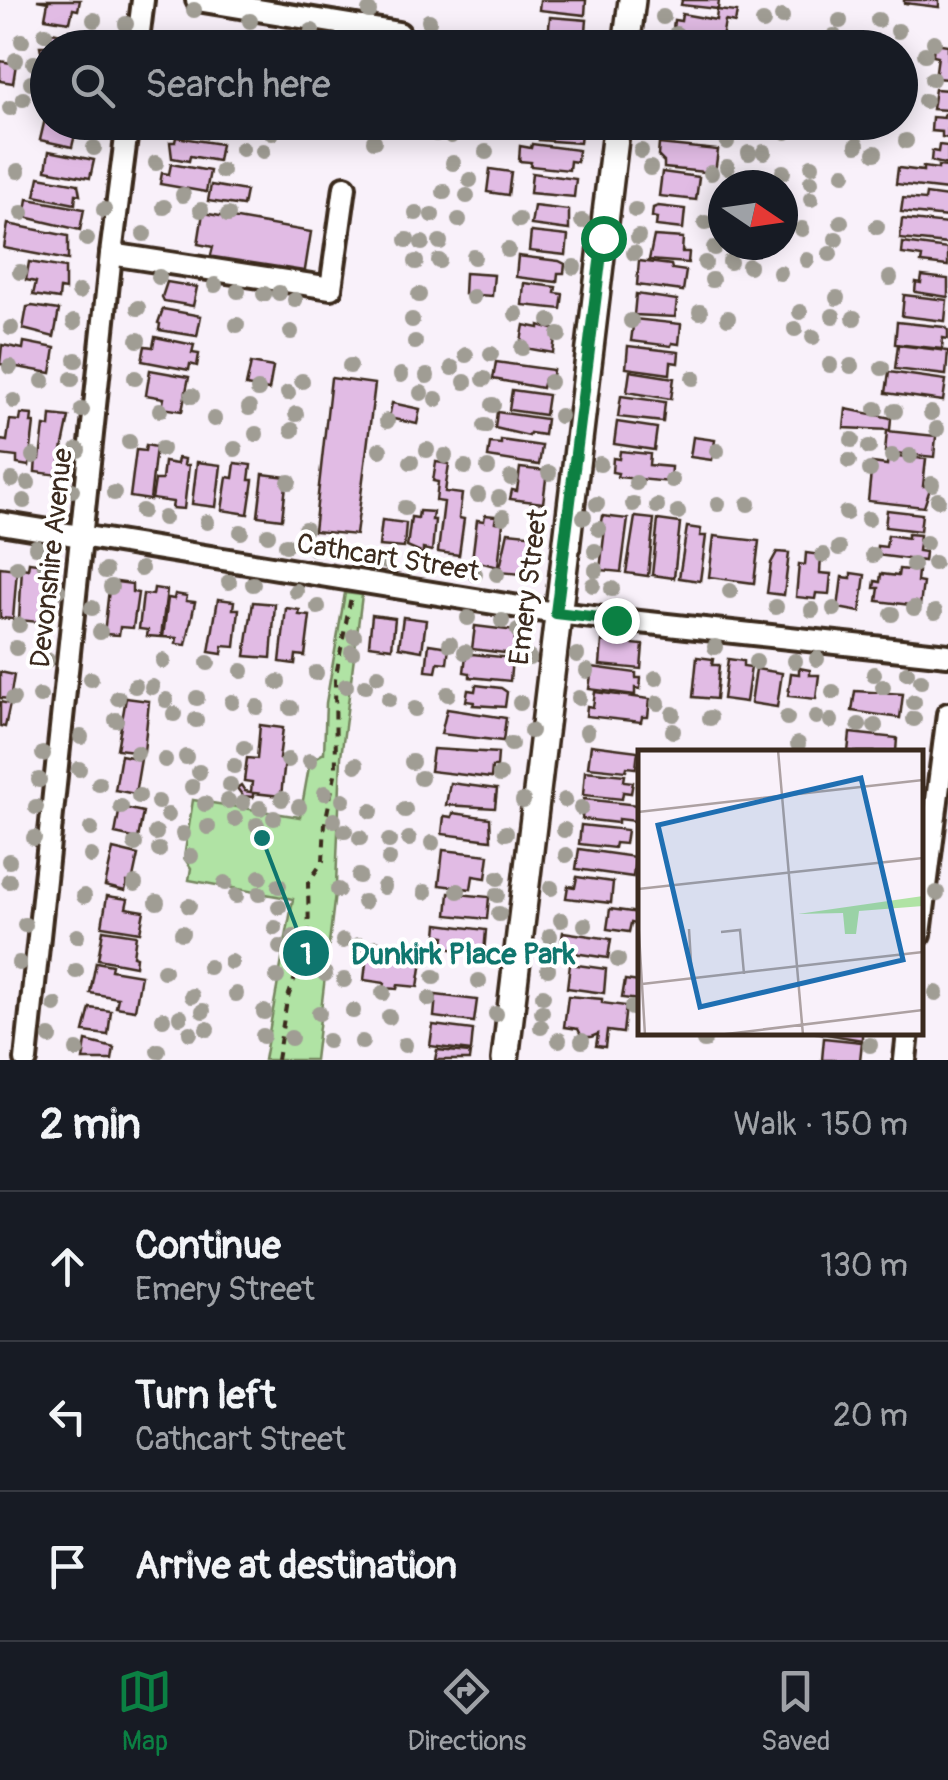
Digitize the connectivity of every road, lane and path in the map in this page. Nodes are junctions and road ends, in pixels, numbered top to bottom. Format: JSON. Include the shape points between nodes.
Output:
{"nodes":[{"id":1,"x":143,"y":0,"type":"edge"},
{"id":2,"x":197,"y":0,"type":"edge"},
{"id":3,"x":632,"y":0,"type":"edge"},
{"id":4,"x":139,"y":30,"type":"edge"},
{"id":5,"x":381,"y":30,"type":"edge"},
{"id":6,"x":628,"y":30,"type":"edge"},
{"id":7,"x":126,"y":140,"type":"edge"},
{"id":8,"x":615,"y":140,"type":"edge"},
{"id":9,"x":345,"y":187,"type":"dead end"},
{"id":10,"x":111,"y":254,"type":"junction"},
{"id":11,"x":0,"y":524,"type":"edge"},
{"id":12,"x":82,"y":538,"type":"junction"},
{"id":13,"x":354,"y":581,"type":"junction"},
{"id":14,"x":556,"y":613,"type":"junction"},
{"id":15,"x":948,"y":655,"type":"edge"},
{"id":16,"x":948,"y":714,"type":"edge"},
{"id":17,"x":923,"y":910,"type":"edge"},
{"id":18,"x":908,"y":1035,"type":"edge"},
{"id":19,"x":26,"y":1060,"type":"edge"},
{"id":20,"x":278,"y":1060,"type":"edge"},
{"id":21,"x":505,"y":1060,"type":"edge"},
{"id":22,"x":905,"y":1060,"type":"edge"}],
"edges":[{"from":1,"to":4,"type":"street"},
{"from":2,"to":5,"type":"street"},
{"from":3,"to":6,"type":"street"},
{"from":7,"to":10,"type":"street","name":"Devonshire Avenue"},
{"from":8,"to":14,"type":"street","name":"Emery Street"},
{"from":9,"to":10,"type":"street","via":[[332,288]]},
{"from":10,"to":12,"type":"street","name":"Devonshire Avenue"},
{"from":11,"to":12,"type":"street","name":"Cathcart Street"},
{"from":12,"to":13,"type":"street","name":"Cathcart Street"},
{"from":12,"to":19,"type":"street","name":"Devonshire Avenue"},
{"from":13,"to":14,"type":"street","name":"Cathcart Street"},
{"from":13,"to":20,"type":"path","via":[[334,680],[336,770],[323,860],[308,883],[309,938],[287,1000]]},
{"from":14,"to":15,"type":"street","name":"Cathcart Street"},
{"from":14,"to":21,"type":"street","name":"Emery Street"},
{"from":16,"to":17,"type":"street"},
{"from":18,"to":22,"type":"street"}]}
